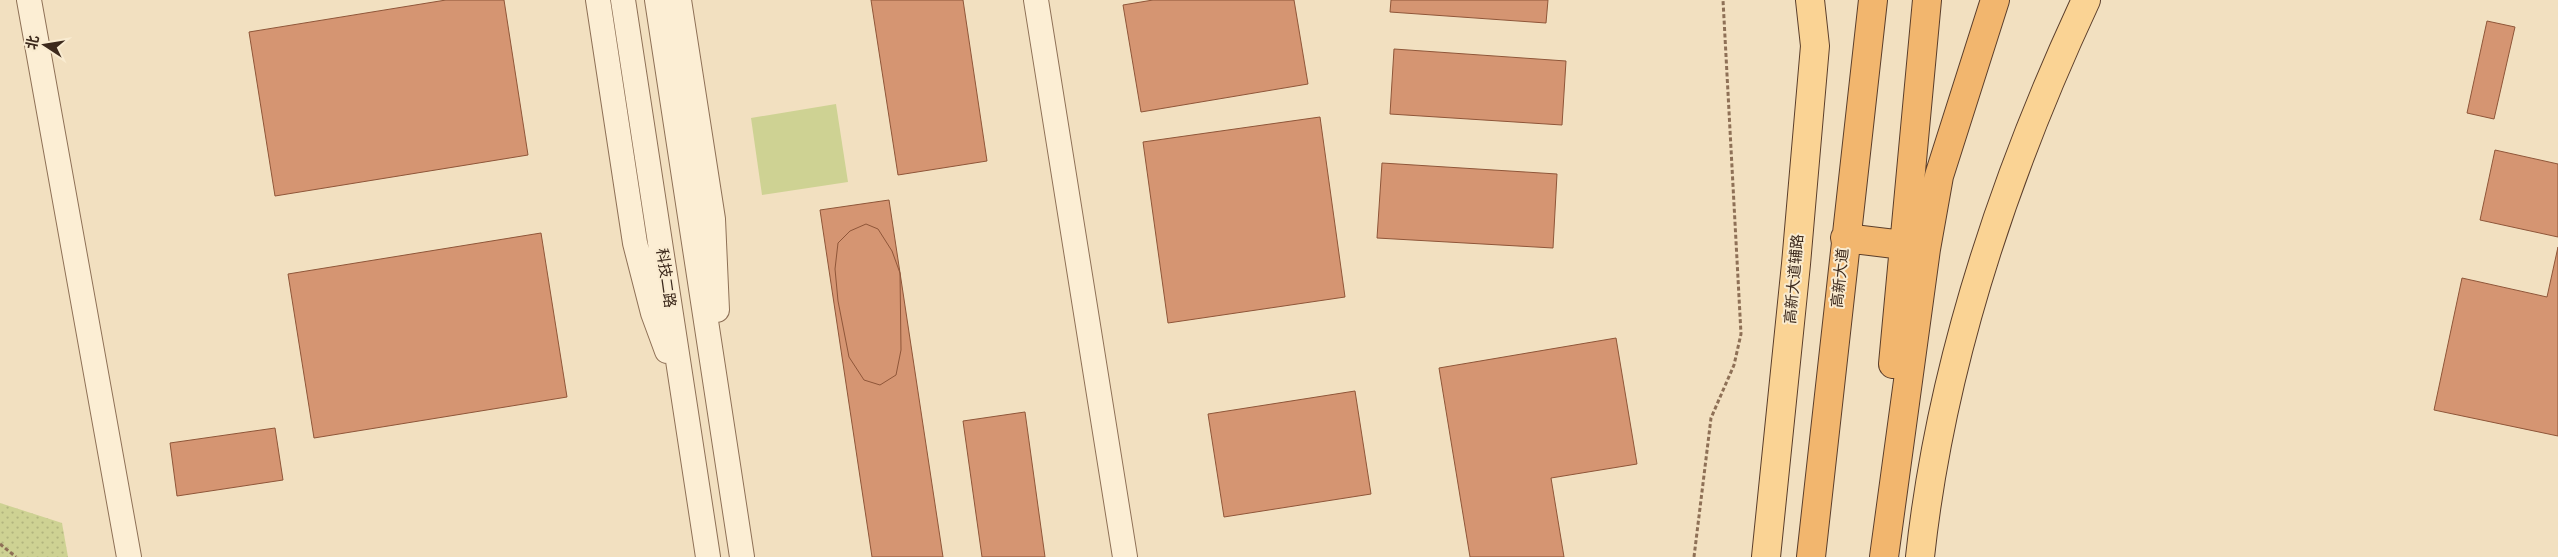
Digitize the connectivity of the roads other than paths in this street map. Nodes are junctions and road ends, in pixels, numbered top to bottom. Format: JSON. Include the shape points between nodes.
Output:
{"nodes":[{"id":1,"x":29,"y":0,"type":"edge"},
{"id":2,"x":598,"y":0,"type":"edge"},
{"id":3,"x":622,"y":0,"type":"edge"},
{"id":4,"x":657,"y":0,"type":"edge"},
{"id":5,"x":679,"y":0,"type":"edge"},
{"id":6,"x":1036,"y":0,"type":"edge"},
{"id":7,"x":1810,"y":0,"type":"edge"},
{"id":8,"x":1926,"y":0,"type":"edge"},
{"id":9,"x":1995,"y":0,"type":"edge"},
{"id":10,"x":2086,"y":0,"type":"edge"},
{"id":11,"x":1871,"y":9,"type":"edge"},
{"id":12,"x":1845,"y":238,"type":"junction"},
{"id":13,"x":1903,"y":246,"type":"junction"},
{"id":14,"x":716,"y":382,"type":"junction"},
{"id":15,"x":682,"y":389,"type":"junction"},
{"id":16,"x":129,"y":557,"type":"edge"},
{"id":17,"x":708,"y":557,"type":"edge"},
{"id":18,"x":742,"y":557,"type":"edge"},
{"id":19,"x":1125,"y":557,"type":"edge"},
{"id":20,"x":1766,"y":557,"type":"edge"},
{"id":21,"x":1811,"y":557,"type":"edge"},
{"id":22,"x":1879,"y":557,"type":"edge"},
{"id":23,"x":1884,"y":557,"type":"edge"},
{"id":24,"x":1920,"y":557,"type":"edge"}],
"edges":[{"from":1,"to":16,"type":"street"},
{"from":2,"to":15,"type":"street","via":[[635,243],[652,313]]},
{"from":3,"to":15,"type":"street","name":"科技二路"},
{"from":4,"to":14,"type":"street"},
{"from":5,"to":14,"type":"street","via":[[713,219],[717,291]]},
{"from":6,"to":19,"type":"street"},
{"from":7,"to":20,"type":"main road","name":"高新大道辅路","via":[[1814,56]]},
{"from":8,"to":13,"type":"highway"},
{"from":9,"to":23,"type":"highway","via":[[1939,176]]},
{"from":10,"to":24,"type":"main road","via":[[2009,182],[1973,297],[1946,397],[1926,501]]},
{"from":11,"to":12,"type":"highway","name":"高新大道"},
{"from":12,"to":13,"type":"highway"},
{"from":12,"to":21,"type":"highway","name":"高新大道"},
{"from":13,"to":22,"type":"highway"},
{"from":14,"to":18,"type":"street"},
{"from":15,"to":17,"type":"street","name":"科技二路"}]}
